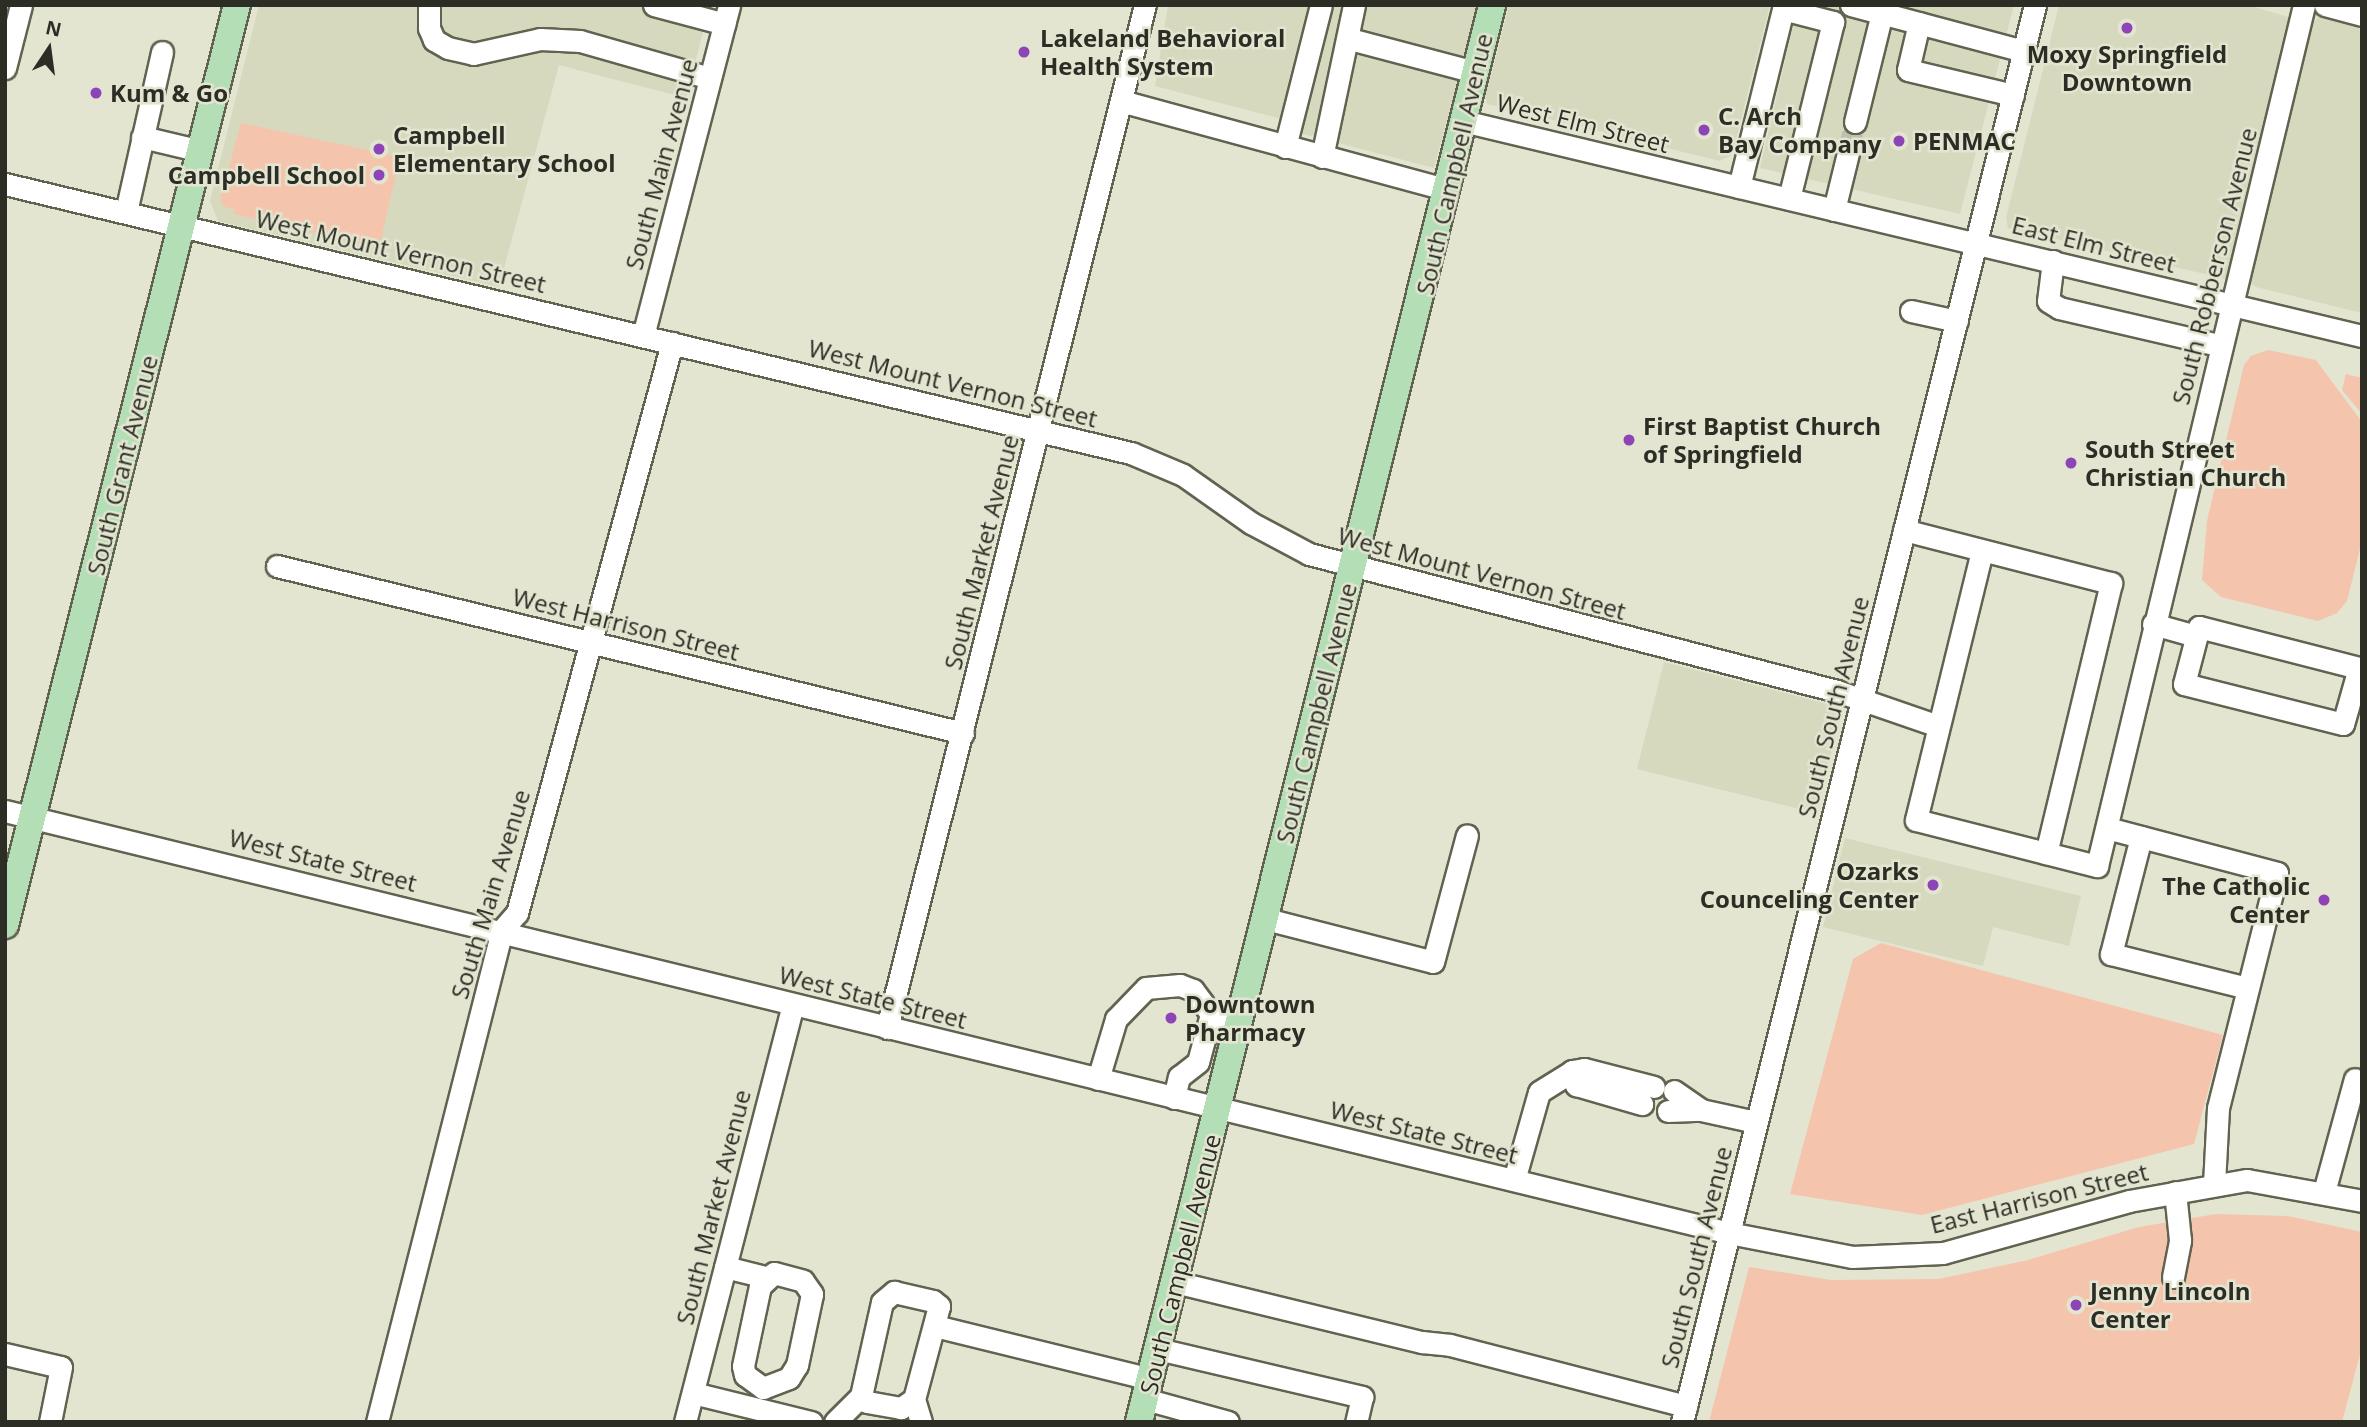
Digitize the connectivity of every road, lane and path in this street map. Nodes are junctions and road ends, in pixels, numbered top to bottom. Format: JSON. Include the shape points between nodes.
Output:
{"nodes":[{"id":1,"x":22,"y":5,"type":"edge"},
{"id":2,"x":237,"y":5,"type":"edge"},
{"id":3,"x":429,"y":5,"type":"edge"},
{"id":4,"x":654,"y":5,"type":"edge"},
{"id":5,"x":1145,"y":5,"type":"edge"},
{"id":6,"x":1321,"y":5,"type":"edge"},
{"id":7,"x":1354,"y":5,"type":"edge"},
{"id":8,"x":1492,"y":5,"type":"edge"},
{"id":9,"x":1851,"y":5,"type":"edge"},
{"id":10,"x":2035,"y":5,"type":"edge"},
{"id":11,"x":2304,"y":5,"type":"edge"},
{"id":12,"x":2325,"y":5,"type":"edge"},
{"id":13,"x":1783,"y":7,"type":"edge"},
{"id":14,"x":1882,"y":13,"type":"junction"},
{"id":15,"x":727,"y":14,"type":"edge"},
{"id":16,"x":2362,"y":15,"type":"edge"},
{"id":17,"x":1919,"y":23,"type":"junction"},
{"id":18,"x":1350,"y":39,"type":"junction"},
{"id":19,"x":162,"y":51,"type":"dead end"},
{"id":20,"x":2024,"y":51,"type":"junction"},
{"id":21,"x":5,"y":68,"type":"edge"},
{"id":22,"x":1475,"y":72,"type":"junction"},
{"id":23,"x":710,"y":78,"type":"junction"},
{"id":24,"x":2013,"y":95,"type":"junction"},
{"id":25,"x":1121,"y":101,"type":"junction"},
{"id":26,"x":1463,"y":121,"type":"junction"},
{"id":27,"x":1855,"y":122,"type":"tunnel mouth"},
{"id":28,"x":142,"y":137,"type":"junction"},
{"id":29,"x":1285,"y":147,"type":"junction"},
{"id":30,"x":201,"y":151,"type":"junction"},
{"id":31,"x":1848,"y":153,"type":"tunnel mouth"},
{"id":32,"x":1322,"y":157,"type":"junction"},
{"id":33,"x":5,"y":184,"type":"edge"},
{"id":34,"x":1739,"y":187,"type":"junction"},
{"id":35,"x":1444,"y":189,"type":"junction"},
{"id":36,"x":1789,"y":199,"type":"junction"},
{"id":37,"x":1834,"y":210,"type":"junction"},
{"id":38,"x":126,"y":212,"type":"junction"},
{"id":39,"x":182,"y":226,"type":"junction"},
{"id":40,"x":1977,"y":242,"type":"junction"},
{"id":41,"x":2053,"y":261,"type":"junction"},
{"id":42,"x":2233,"y":306,"type":"junction"},
{"id":43,"x":1912,"y":311,"type":"dead end"},
{"id":44,"x":1957,"y":321,"type":"junction"},
{"id":45,"x":643,"y":336,"type":"junction"},
{"id":46,"x":2362,"y":337,"type":"edge"},
{"id":47,"x":672,"y":343,"type":"junction"},
{"id":48,"x":2222,"y":346,"type":"junction"},
{"id":49,"x":1038,"y":429,"type":"junction"},
{"id":50,"x":1904,"y":530,"type":"junction"},
{"id":51,"x":1982,"y":551,"type":"junction"},
{"id":52,"x":277,"y":566,"type":"dead end"},
{"id":53,"x":1352,"y":568,"type":"junction"},
{"id":54,"x":2153,"y":624,"type":"junction"},
{"id":55,"x":2196,"y":635,"type":"junction"},
{"id":56,"x":590,"y":643,"type":"junction"},
{"id":57,"x":2361,"y":664,"type":"edge"},
{"id":58,"x":1862,"y":702,"type":"junction"},
{"id":59,"x":1938,"y":726,"type":"junction"},
{"id":60,"x":963,"y":733,"type":"junction"},
{"id":61,"x":5,"y":811,"type":"edge"},
{"id":62,"x":33,"y":817,"type":"junction"},
{"id":63,"x":2107,"y":828,"type":"junction"},
{"id":64,"x":1467,"y":835,"type":"dead end"},
{"id":65,"x":2141,"y":837,"type":"junction"},
{"id":66,"x":2046,"y":853,"type":"junction"},
{"id":67,"x":1266,"y":919,"type":"junction"},
{"id":68,"x":5,"y":925,"type":"edge"},
{"id":69,"x":502,"y":930,"type":"junction"},
{"id":70,"x":2247,"y":988,"type":"junction"},
{"id":71,"x":793,"y":1005,"type":"junction"},
{"id":72,"x":1211,"y":1014,"type":"junction"},
{"id":73,"x":1241,"y":1022,"type":"junction"},
{"id":74,"x":887,"y":1028,"type":"junction"},
{"id":75,"x":1198,"y":1062,"type":"junction"},
{"id":76,"x":1229,"y":1069,"type":"junction"},
{"id":77,"x":1098,"y":1079,"type":"junction"},
{"id":78,"x":2354,"y":1079,"type":"dead end"},
{"id":79,"x":1174,"y":1098,"type":"junction"},
{"id":80,"x":1220,"y":1109,"type":"junction"},
{"id":81,"x":1756,"y":1122,"type":"junction"},
{"id":82,"x":1514,"y":1181,"type":"junction"},
{"id":83,"x":2214,"y":1185,"type":"junction"},
{"id":84,"x":2175,"y":1192,"type":"junction"},
{"id":85,"x":2324,"y":1192,"type":"junction"},
{"id":86,"x":2362,"y":1201,"type":"edge"},
{"id":87,"x":1729,"y":1233,"type":"junction"},
{"id":88,"x":725,"y":1267,"type":"junction"},
{"id":89,"x":765,"y":1277,"type":"junction"},
{"id":90,"x":2173,"y":1277,"type":"dead end"},
{"id":91,"x":1175,"y":1282,"type":"junction"},
{"id":92,"x":935,"y":1326,"type":"junction"},
{"id":93,"x":1157,"y":1349,"type":"junction"},
{"id":94,"x":5,"y":1354,"type":"edge"},
{"id":95,"x":693,"y":1393,"type":"junction"},
{"id":96,"x":861,"y":1396,"type":"junction"},
{"id":97,"x":761,"y":1399,"type":"junction"},
{"id":98,"x":914,"y":1399,"type":"junction"},
{"id":99,"x":1144,"y":1400,"type":"edge"},
{"id":100,"x":1684,"y":1414,"type":"edge"},
{"id":101,"x":50,"y":1422,"type":"edge"},
{"id":102,"x":377,"y":1422,"type":"edge"},
{"id":103,"x":685,"y":1422,"type":"edge"},
{"id":104,"x":811,"y":1422,"type":"edge"},
{"id":105,"x":835,"y":1422,"type":"edge"},
{"id":106,"x":921,"y":1422,"type":"edge"},
{"id":107,"x":1228,"y":1422,"type":"edge"},
{"id":108,"x":1356,"y":1422,"type":"edge"}],
"edges":[{"from":1,"to":21,"type":"street"},
{"from":2,"to":30,"type":"main road","name":"South Grant Avenue"},
{"from":3,"to":23,"type":"street","via":[[429,28],[435,40],[473,54],[561,39]]},
{"from":4,"to":15,"type":"street"},
{"from":5,"to":25,"type":"street","name":"South Market Avenue"},
{"from":6,"to":29,"type":"street"},
{"from":7,"to":18,"type":"street"},
{"from":8,"to":22,"type":"main road","name":"South Campbell Avenue"},
{"from":9,"to":14,"type":"street"},
{"from":10,"to":20,"type":"street","name":"South South Avenue"},
{"from":11,"to":42,"type":"street","name":"South Robberson Avenue"},
{"from":12,"to":16,"type":"street"},
{"from":13,"to":34,"type":"street"},
{"from":13,"to":36,"type":"street","via":[[1833,22]]},
{"from":14,"to":17,"type":"street"},
{"from":14,"to":27,"type":"street"},
{"from":15,"to":23,"type":"street","name":"South Main Avenue"},
{"from":17,"to":20,"type":"street"},
{"from":17,"to":24,"type":"street","via":[[1908,70]]},
{"from":18,"to":22,"type":"street"},
{"from":18,"to":32,"type":"street"},
{"from":19,"to":28,"type":"street"},
{"from":20,"to":24,"type":"street","name":"South South Avenue"},
{"from":22,"to":26,"type":"main road","name":"South Campbell Avenue"},
{"from":23,"to":45,"type":"street","name":"South Main Avenue"},
{"from":24,"to":40,"type":"street","name":"South South Avenue"},
{"from":25,"to":29,"type":"street"},
{"from":25,"to":49,"type":"street","name":"South Market Avenue"},
{"from":26,"to":34,"type":"street","name":"West Elm Street"},
{"from":26,"to":35,"type":"main road","name":"South Campbell Avenue"},
{"from":28,"to":30,"type":"street"},
{"from":28,"to":38,"type":"street"},
{"from":29,"to":32,"type":"street"},
{"from":30,"to":39,"type":"main road","name":"South Grant Avenue"},
{"from":31,"to":37,"type":"street"},
{"from":32,"to":35,"type":"street"},
{"from":33,"to":38,"type":"street","name":"West Mount Vernon Street"},
{"from":34,"to":36,"type":"street","name":"West Elm Street"},
{"from":35,"to":53,"type":"main road","name":"South Campbell Avenue","via":[[1420,307],[1405,346]]},
{"from":36,"to":37,"type":"street","name":"West Elm Street"},
{"from":37,"to":40,"type":"street","name":"West Elm Street"},
{"from":38,"to":39,"type":"street","name":"West Mount Vernon Street"},
{"from":39,"to":45,"type":"street","name":"West Mount Vernon Street"},
{"from":39,"to":62,"type":"main road","name":"South Grant Avenue"},
{"from":40,"to":41,"type":"street","name":"East Elm Street"},
{"from":40,"to":44,"type":"street","name":"South South Avenue"},
{"from":41,"to":42,"type":"street","name":"East Elm Street"},
{"from":41,"to":48,"type":"street","via":[[2048,301],[2059,308]]},
{"from":42,"to":46,"type":"street","name":"East Elm Street"},
{"from":42,"to":48,"type":"street","name":"South Robberson Avenue"},
{"from":43,"to":44,"type":"street"},
{"from":44,"to":50,"type":"street","name":"South South Avenue"},
{"from":45,"to":47,"type":"street","name":"West Mount Vernon Street"},
{"from":47,"to":49,"type":"street","name":"West Mount Vernon Street"},
{"from":47,"to":56,"type":"street","name":"South Main Avenue"},
{"from":48,"to":54,"type":"street","name":"South Robberson Avenue"},
{"from":49,"to":53,"type":"street","name":"West Mount Vernon Street","via":[[1157,461],[1281,541]]},
{"from":49,"to":60,"type":"street","name":"South Market Avenue"},
{"from":50,"to":51,"type":"street"},
{"from":50,"to":58,"type":"street","name":"South South Avenue"},
{"from":51,"to":59,"type":"street"},
{"from":51,"to":66,"type":"street","via":[[2111,583]]},
{"from":52,"to":56,"type":"street","name":"West Harrison Street"},
{"from":53,"to":58,"type":"street","name":"West Mount Vernon Street","via":[[1837,691]]},
{"from":53,"to":67,"type":"main road","name":"South Campbell Avenue"},
{"from":54,"to":55,"type":"street"},
{"from":54,"to":63,"type":"street","name":"South Robberson Avenue"},
{"from":55,"to":57,"type":"street","via":[[2199,627]]},
{"from":55,"to":57,"type":"street","via":[[2185,684],[2343,724]]},
{"from":56,"to":60,"type":"street","name":"West Harrison Street"},
{"from":56,"to":69,"type":"street","name":"South Main Avenue","via":[[517,913]]},
{"from":58,"to":59,"type":"street","name":"West Mount Vernon Street"},
{"from":58,"to":81,"type":"street","name":"South South Avenue"},
{"from":59,"to":66,"type":"street","via":[[1916,820]]},
{"from":60,"to":74,"type":"street","name":"South Market Avenue"},
{"from":61,"to":62,"type":"street","name":"West State Street"},
{"from":62,"to":68,"type":"main road","name":"South Grant Avenue"},
{"from":62,"to":69,"type":"street","name":"West State Street"},
{"from":63,"to":65,"type":"street"},
{"from":63,"to":66,"type":"street","name":"South Robberson Avenue","via":[[2098,866]]},
{"from":64,"to":67,"type":"street","via":[[1433,962]]},
{"from":65,"to":70,"type":"street","via":[[2277,873]]},
{"from":65,"to":70,"type":"street","via":[[2111,954]]},
{"from":67,"to":73,"type":"main road","name":"South Campbell Avenue"},
{"from":69,"to":71,"type":"street","name":"West State Street"},
{"from":69,"to":102,"type":"street","name":"South Main Avenue"},
{"from":70,"to":83,"type":"street","via":[[2218,1108]]},
{"from":71,"to":74,"type":"street","name":"West State Street"},
{"from":71,"to":88,"type":"street","name":"South Market Avenue"},
{"from":72,"to":73,"type":"street"},
{"from":72,"to":75,"type":"street"},
{"from":72,"to":77,"type":"street","via":[[1193,990],[1180,985],[1146,988],[1116,1019]]},
{"from":73,"to":76,"type":"main road","name":"South Campbell Avenue"},
{"from":74,"to":77,"type":"street","name":"West State Street"},
{"from":75,"to":76,"type":"street"},
{"from":75,"to":79,"type":"street","via":[[1179,1077]]},
{"from":76,"to":80,"type":"main road","name":"South Campbell Avenue"},
{"from":77,"to":79,"type":"street","name":"West State Street"},
{"from":78,"to":85,"type":"street"},
{"from":79,"to":80,"type":"street","name":"West State Street"},
{"from":80,"to":82,"type":"street","name":"West State Street"},
{"from":80,"to":91,"type":"main road","name":"South Campbell Avenue"},
{"from":81,"to":82,"type":"street","via":[[1659,1098],[1584,1069],[1539,1093]]},
{"from":81,"to":87,"type":"street","name":"South South Avenue"},
{"from":82,"to":87,"type":"street","name":"West State Street"},
{"from":83,"to":84,"type":"street","name":"East Harrison Street"},
{"from":83,"to":85,"type":"street","name":"East Harrison Street","via":[[2247,1180]]},
{"from":84,"to":87,"type":"street","name":"East Harrison Street","via":[[1943,1253],[1852,1258]]},
{"from":84,"to":90,"type":"street","via":[[2180,1240]]},
{"from":85,"to":86,"type":"street","name":"East Harrison Street"},
{"from":87,"to":100,"type":"street","name":"South South Avenue"},
{"from":88,"to":89,"type":"street"},
{"from":88,"to":95,"type":"street","name":"South Market Avenue"},
{"from":89,"to":97,"type":"street","via":[[743,1366]]},
{"from":89,"to":97,"type":"street","via":[[774,1273],[803,1281],[813,1294],[797,1365],[789,1378]]},
{"from":91,"to":93,"type":"main road","name":"South Campbell Avenue"},
{"from":91,"to":100,"type":"street","via":[[1450,1345]]},
{"from":92,"to":96,"type":"street","via":[[939,1307],[933,1301],[894,1292],[886,1296]]},
{"from":92,"to":98,"type":"street"},
{"from":92,"to":99,"type":"street"},
{"from":93,"to":99,"type":"main road","name":"South Campbell Avenue"},
{"from":93,"to":108,"type":"street","via":[[1362,1397]]},
{"from":94,"to":101,"type":"street","via":[[61,1367]]},
{"from":95,"to":97,"type":"street"},
{"from":95,"to":103,"type":"street","name":"South Market Avenue"},
{"from":96,"to":98,"type":"street","via":[[867,1402],[901,1408]]},
{"from":96,"to":105,"type":"street"},
{"from":97,"to":104,"type":"street"},
{"from":98,"to":106,"type":"street"},
{"from":99,"to":107,"type":"street"}]}
